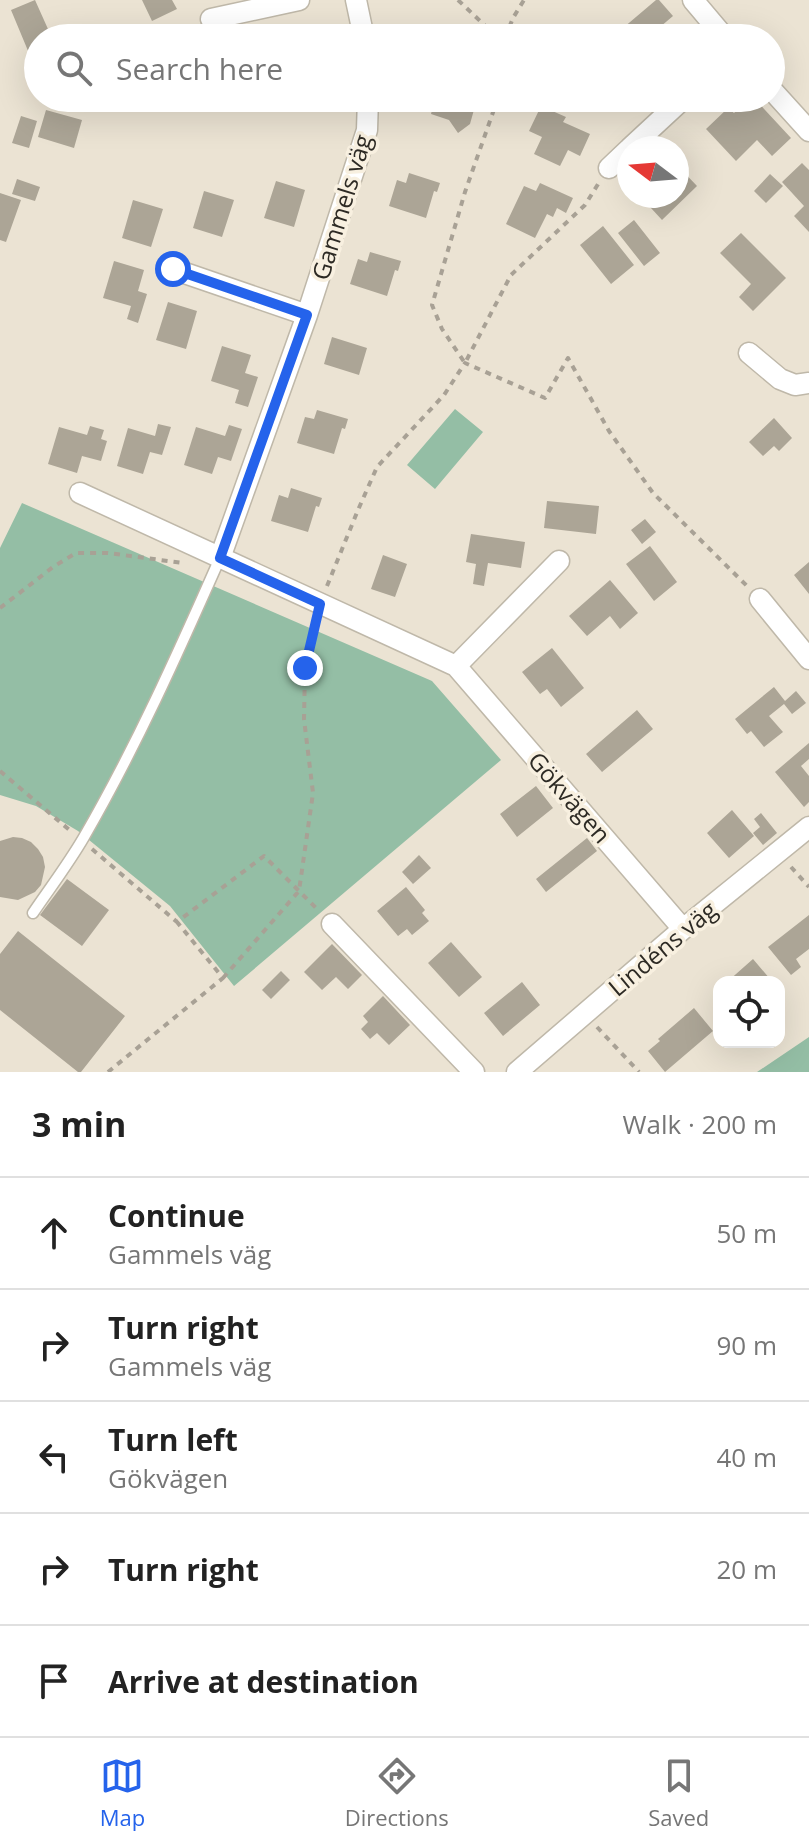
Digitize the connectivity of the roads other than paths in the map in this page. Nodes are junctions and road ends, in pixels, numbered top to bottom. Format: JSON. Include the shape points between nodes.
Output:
{"nodes":[{"id":1,"x":299,"y":0,"type":"edge"},
{"id":2,"x":356,"y":0,"type":"edge"},
{"id":3,"x":693,"y":0,"type":"edge"},
{"id":4,"x":211,"y":19,"type":"dead end"},
{"id":5,"x":361,"y":24,"type":"edge"},
{"id":6,"x":713,"y":24,"type":"edge"},
{"id":7,"x":785,"y":104,"type":"edge"},
{"id":8,"x":368,"y":112,"type":"edge"},
{"id":9,"x":669,"y":112,"type":"edge"},
{"id":10,"x":809,"y":131,"type":"edge"},
{"id":11,"x":643,"y":136,"type":"edge"},
{"id":12,"x":617,"y":160,"type":"edge"},
{"id":13,"x":609,"y":168,"type":"road end"},
{"id":14,"x":173,"y":269,"type":"dead end"},
{"id":15,"x":307,"y":315,"type":"junction"},
{"id":16,"x":749,"y":353,"type":"dead end"},
{"id":17,"x":809,"y":383,"type":"edge"},
{"id":18,"x":80,"y":493,"type":"dead end"},
{"id":19,"x":220,"y":558,"type":"junction"},
{"id":20,"x":559,"y":561,"type":"dead end"},
{"id":21,"x":760,"y":599,"type":"road end"},
{"id":22,"x":809,"y":659,"type":"edge"},
{"id":23,"x":456,"y":666,"type":"junction"},
{"id":24,"x":809,"y":827,"type":"edge"},
{"id":25,"x":33,"y":913,"type":"dead end"},
{"id":26,"x":332,"y":924,"type":"road end"},
{"id":27,"x":683,"y":929,"type":"junction"},
{"id":28,"x":474,"y":1072,"type":"edge"},
{"id":29,"x":517,"y":1072,"type":"edge"}],
"edges":[{"from":1,"to":4,"type":"street"},
{"from":2,"to":5,"type":"street"},
{"from":3,"to":6,"type":"street"},
{"from":7,"to":10,"type":"street"},
{"from":8,"to":15,"type":"street","name":"Gammels väg","via":[[367,130]]},
{"from":9,"to":11,"type":"street"},
{"from":12,"to":13,"type":"street"},
{"from":14,"to":15,"type":"street"},
{"from":15,"to":19,"type":"street","name":"Gammels väg"},
{"from":16,"to":17,"type":"street","via":[[780,379]]},
{"from":18,"to":19,"type":"street","name":"Gökvägen"},
{"from":19,"to":23,"type":"street","name":"Gökvägen"},
{"from":19,"to":25,"type":"lane","via":[[132,751],[82,841]]},
{"from":20,"to":23,"type":"street"},
{"from":21,"to":22,"type":"street"},
{"from":23,"to":27,"type":"street","name":"Gökvägen"},
{"from":24,"to":27,"type":"street","name":"Lindéns väg"},
{"from":26,"to":28,"type":"street"},
{"from":27,"to":29,"type":"street","name":"Lindéns väg"}]}
